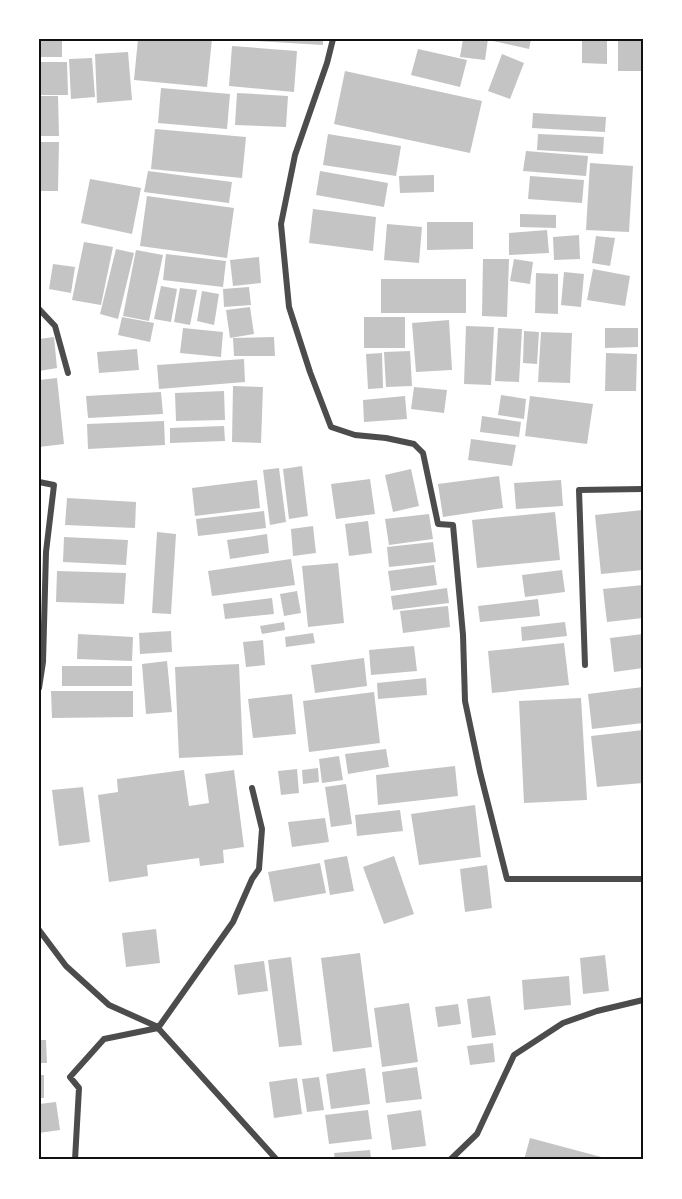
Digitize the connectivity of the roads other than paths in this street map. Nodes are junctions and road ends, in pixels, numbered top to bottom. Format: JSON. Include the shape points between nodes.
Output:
{"nodes":[{"id":1,"x":333,"y":39,"type":"edge"},
{"id":2,"x":39,"y":309,"type":"edge"},
{"id":3,"x":68,"y":373,"type":"dead end"},
{"id":4,"x":39,"y":482,"type":"edge"},
{"id":5,"x":643,"y":489,"type":"edge"},
{"id":6,"x":585,"y":665,"type":"dead end"},
{"id":7,"x":39,"y":688,"type":"edge"},
{"id":8,"x":252,"y":788,"type":"dead end"},
{"id":9,"x":643,"y":879,"type":"edge"},
{"id":10,"x":39,"y":930,"type":"edge"},
{"id":11,"x":643,"y":1000,"type":"edge"},
{"id":12,"x":158,"y":1028,"type":"junction"},
{"id":13,"x":75,"y":1160,"type":"edge"},
{"id":14,"x":277,"y":1160,"type":"edge"},
{"id":15,"x":450,"y":1160,"type":"edge"}],
"edges":[{"from":1,"to":9,"type":"street","via":[[295,155],[281,224],[289,307],[310,372],[331,427],[355,435],[414,444],[423,453],[438,524],[453,525],[465,701],[507,879]]},
{"from":2,"to":3,"type":"street","via":[[55,326]]},
{"from":4,"to":7,"type":"street","via":[[54,485],[46,552]]},
{"from":5,"to":6,"type":"street","via":[[579,490]]},
{"from":8,"to":12,"type":"street","via":[[262,829],[259,870],[233,922]]},
{"from":10,"to":12,"type":"street","via":[[66,966],[109,1005]]},
{"from":11,"to":15,"type":"street","via":[[563,1023],[514,1054],[477,1134]]},
{"from":12,"to":13,"type":"street","via":[[104,1039],[70,1077],[79,1088]]},
{"from":12,"to":14,"type":"street"}]}
